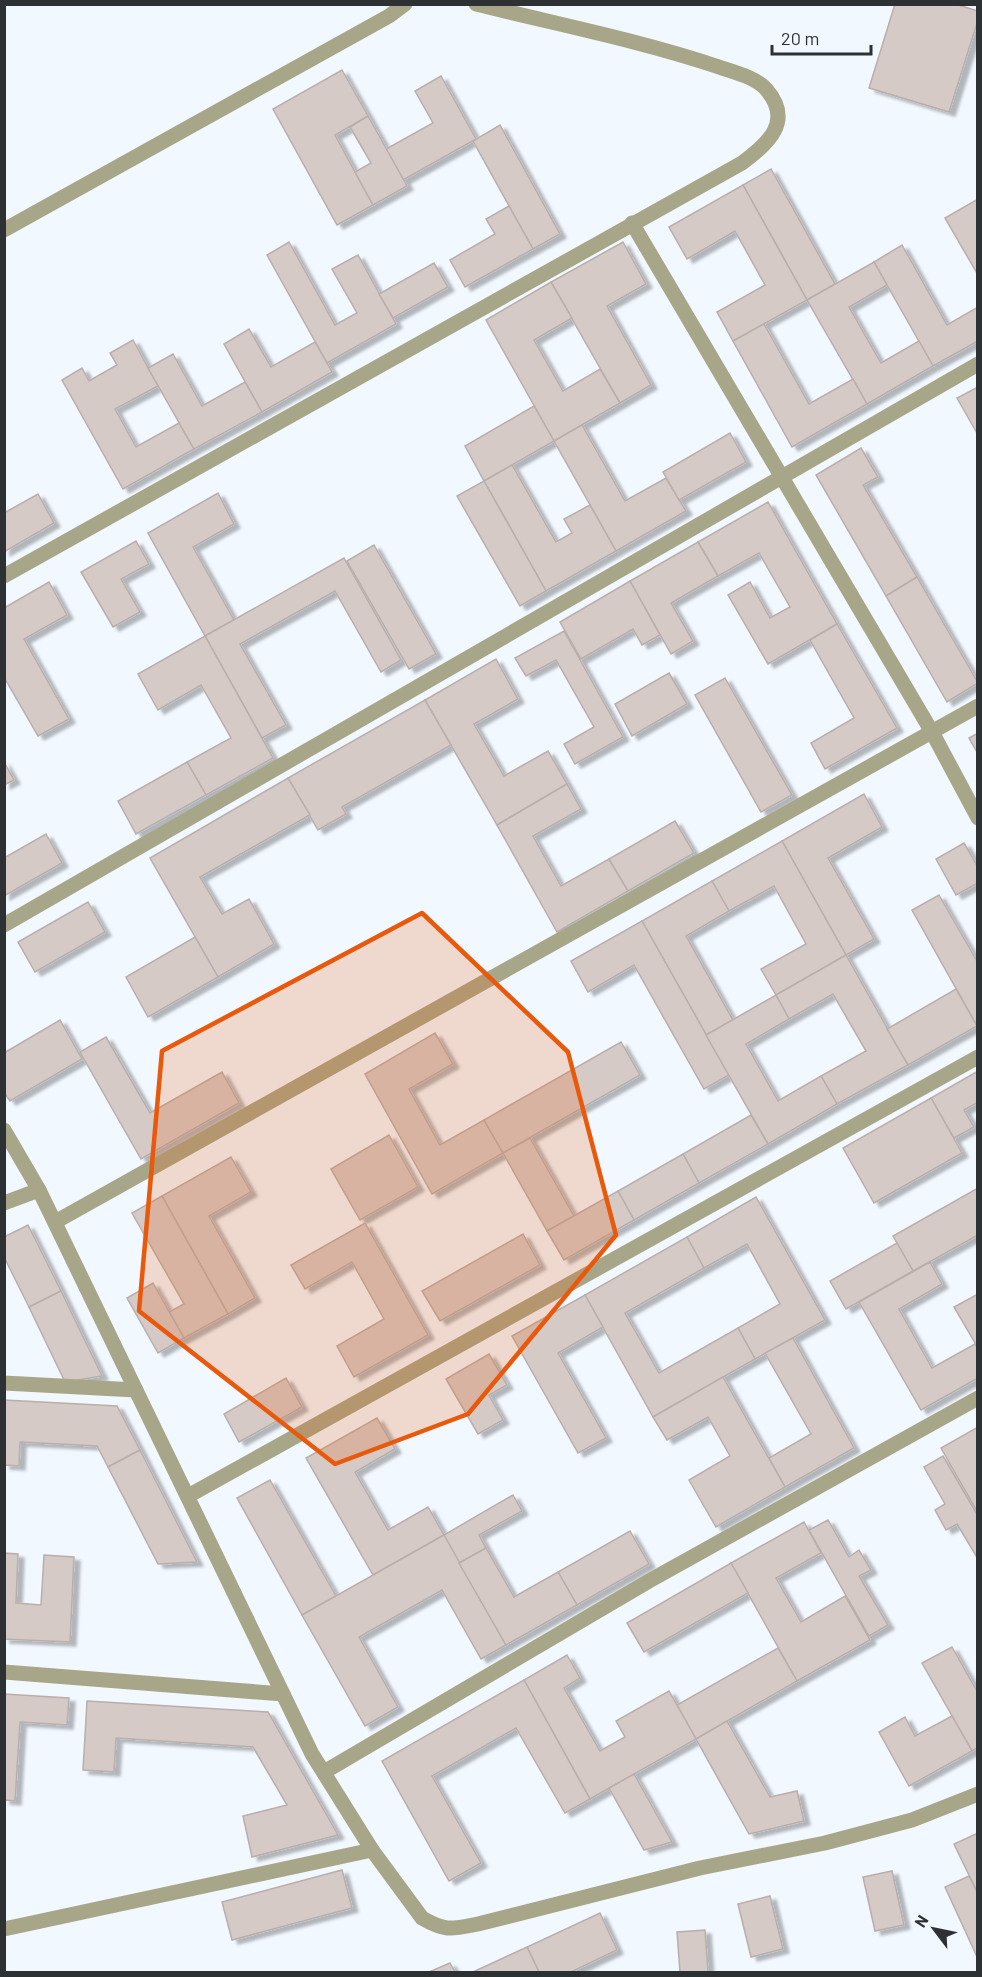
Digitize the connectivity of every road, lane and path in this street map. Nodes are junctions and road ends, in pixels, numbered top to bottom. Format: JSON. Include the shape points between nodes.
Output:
{"nodes":[{"id":1,"x":405,"y":4,"type":"edge"},
{"id":2,"x":476,"y":4,"type":"edge"},
{"id":3,"x":632,"y":223,"type":"junction"},
{"id":4,"x":4,"y":230,"type":"edge"},
{"id":5,"x":978,"y":364,"type":"edge"},
{"id":6,"x":783,"y":476,"type":"junction"},
{"id":7,"x":4,"y":576,"type":"edge"},
{"id":8,"x":978,"y":706,"type":"edge"},
{"id":9,"x":932,"y":732,"type":"junction"},
{"id":10,"x":978,"y":818,"type":"edge"},
{"id":11,"x":4,"y":925,"type":"edge"},
{"id":12,"x":978,"y":1057,"type":"edge"},
{"id":13,"x":4,"y":1130,"type":"edge"},
{"id":14,"x":39,"y":1190,"type":"junction"},
{"id":15,"x":4,"y":1203,"type":"edge"},
{"id":16,"x":55,"y":1222,"type":"junction"},
{"id":17,"x":4,"y":1383,"type":"edge"},
{"id":18,"x":136,"y":1390,"type":"junction"},
{"id":19,"x":978,"y":1398,"type":"edge"},
{"id":20,"x":188,"y":1496,"type":"junction"},
{"id":21,"x":4,"y":1671,"type":"edge"},
{"id":22,"x":283,"y":1694,"type":"junction"},
{"id":23,"x":324,"y":1772,"type":"junction"},
{"id":24,"x":978,"y":1794,"type":"edge"},
{"id":25,"x":372,"y":1850,"type":"junction"},
{"id":26,"x":4,"y":1929,"type":"edge"}],
"edges":[{"from":1,"to":4,"type":"street","via":[[330,50]]},
{"from":2,"to":3,"type":"street","via":[[682,54],[746,76],[765,88],[777,106],[779,119],[763,147],[742,163]]},
{"from":3,"to":6,"type":"street"},
{"from":3,"to":7,"type":"street"},
{"from":5,"to":6,"type":"street"},
{"from":6,"to":9,"type":"street"},
{"from":6,"to":11,"type":"street"},
{"from":8,"to":9,"type":"street"},
{"from":9,"to":10,"type":"street"},
{"from":9,"to":16,"type":"street"},
{"from":12,"to":20,"type":"street"},
{"from":13,"to":14,"type":"street"},
{"from":14,"to":15,"type":"street"},
{"from":14,"to":16,"type":"street"},
{"from":16,"to":18,"type":"street"},
{"from":17,"to":18,"type":"street"},
{"from":18,"to":20,"type":"street"},
{"from":19,"to":23,"type":"street","via":[[649,1581]]},
{"from":20,"to":22,"type":"street"},
{"from":21,"to":22,"type":"street"},
{"from":22,"to":23,"type":"street"},
{"from":23,"to":25,"type":"street"},
{"from":24,"to":25,"type":"street","via":[[912,1820],[825,1843],[700,1868],[450,1930],[422,1918]]},
{"from":25,"to":26,"type":"street"}]}
